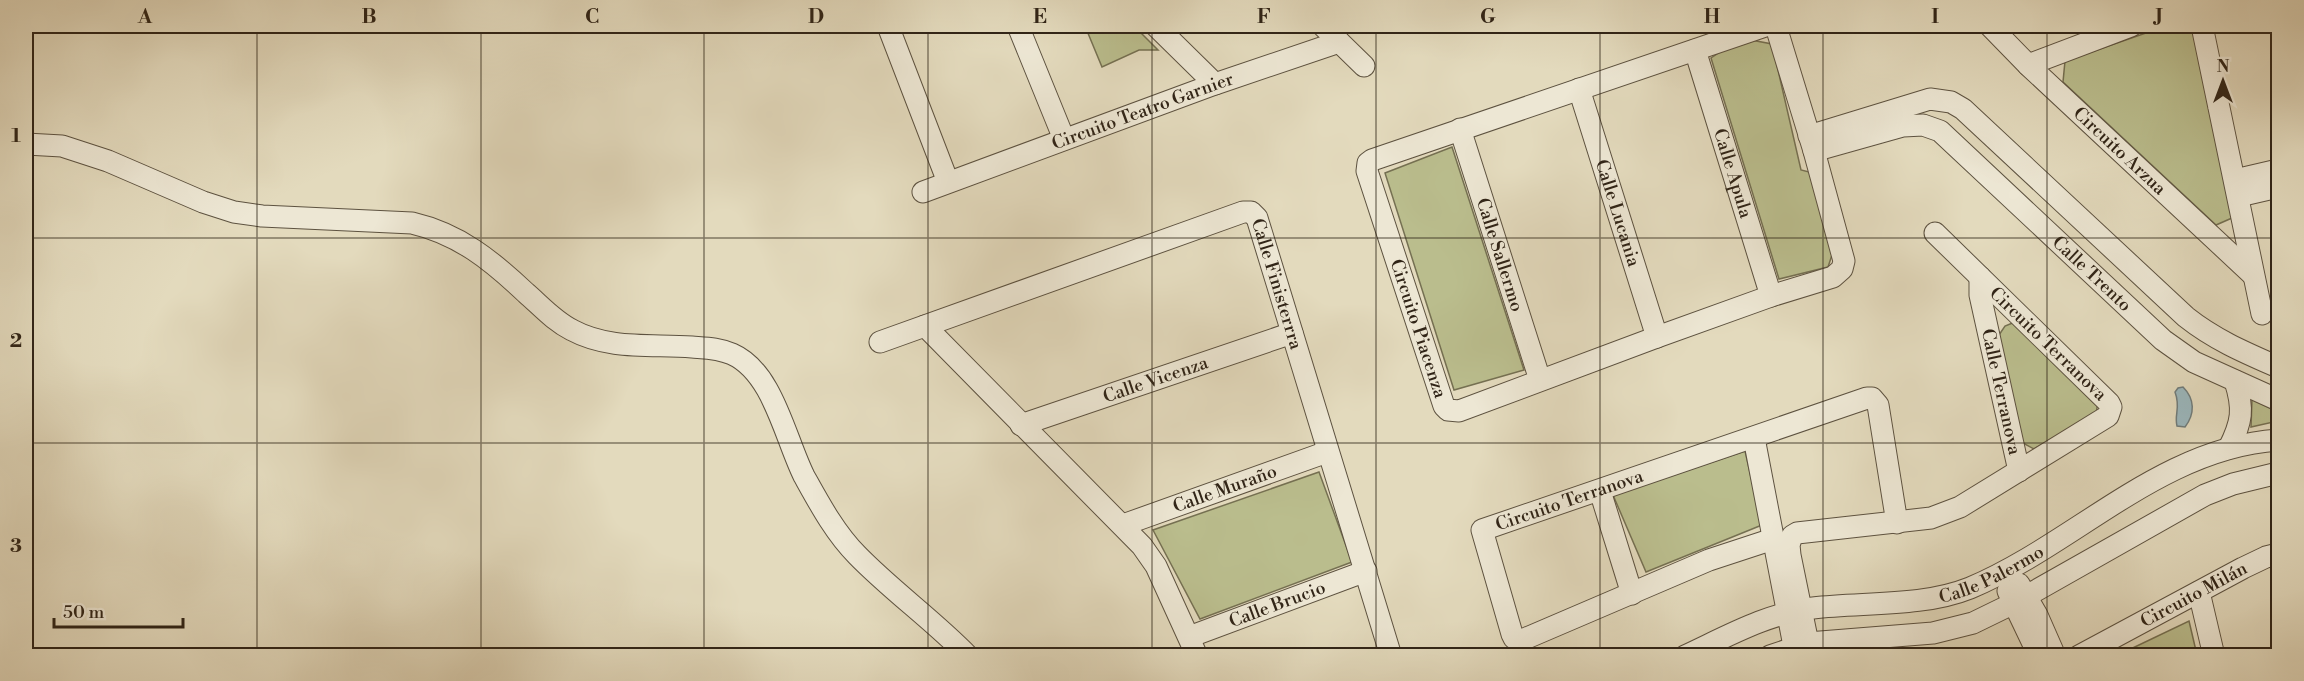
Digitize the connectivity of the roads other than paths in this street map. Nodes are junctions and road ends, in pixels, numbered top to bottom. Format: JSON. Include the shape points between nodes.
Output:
{"nodes":[{"id":1,"x":888,"y":26,"type":"edge"},
{"id":2,"x":1018,"y":26,"type":"edge"},
{"id":3,"x":1156,"y":26,"type":"edge"},
{"id":4,"x":1323,"y":26,"type":"edge"},
{"id":5,"x":1766,"y":26,"type":"edge"},
{"id":6,"x":1773,"y":26,"type":"edge"},
{"id":7,"x":1990,"y":26,"type":"edge"},
{"id":8,"x":2131,"y":26,"type":"edge"},
{"id":9,"x":2202,"y":26,"type":"edge"},
{"id":10,"x":1339,"y":42,"type":"junction"},
{"id":11,"x":1695,"y":50,"type":"junction"},
{"id":12,"x":2028,"y":65,"type":"junction"},
{"id":13,"x":1364,"y":66,"type":"dead end"},
{"id":14,"x":1215,"y":84,"type":"junction"},
{"id":15,"x":1579,"y":89,"type":"junction"},
{"id":16,"x":1460,"y":129,"type":"junction"},
{"id":17,"x":1064,"y":139,"type":"junction"},
{"id":18,"x":26,"y":144,"type":"edge"},
{"id":19,"x":1812,"y":144,"type":"junction"},
{"id":20,"x":2278,"y":170,"type":"edge"},
{"id":21,"x":948,"y":182,"type":"junction"},
{"id":22,"x":2278,"y":187,"type":"edge"},
{"id":23,"x":2237,"y":188,"type":"junction"},
{"id":24,"x":923,"y":192,"type":"dead end"},
{"id":25,"x":1935,"y":233,"type":"dead end"},
{"id":26,"x":2253,"y":275,"type":"junction"},
{"id":27,"x":1980,"y":278,"type":"junction"},
{"id":28,"x":1771,"y":296,"type":"junction"},
{"id":29,"x":2262,"y":314,"type":"dead end"},
{"id":30,"x":925,"y":326,"type":"junction"},
{"id":31,"x":1292,"y":333,"type":"junction"},
{"id":32,"x":1657,"y":337,"type":"junction"},
{"id":33,"x":880,"y":342,"type":"dead end"},
{"id":34,"x":2278,"y":367,"type":"edge"},
{"id":35,"x":1540,"y":380,"type":"junction"},
{"id":36,"x":2235,"y":381,"type":"junction"},
{"id":37,"x":2278,"y":400,"type":"edge"},
{"id":38,"x":1021,"y":425,"type":"junction"},
{"id":39,"x":1754,"y":438,"type":"junction"},
{"id":40,"x":2278,"y":440,"type":"edge"},
{"id":41,"x":2229,"y":448,"type":"junction"},
{"id":42,"x":1327,"y":452,"type":"junction"},
{"id":43,"x":2019,"y":471,"type":"junction"},
{"id":44,"x":2278,"y":473,"type":"edge"},
{"id":45,"x":1600,"y":491,"type":"junction"},
{"id":46,"x":1897,"y":523,"type":"junction"},
{"id":47,"x":1123,"y":525,"type":"junction"},
{"id":48,"x":1782,"y":538,"type":"junction"},
{"id":49,"x":2278,"y":554,"type":"edge"},
{"id":50,"x":1366,"y":571,"type":"junction"},
{"id":51,"x":2005,"y":572,"type":"junction"},
{"id":52,"x":2199,"y":592,"type":"junction"},
{"id":53,"x":1632,"y":594,"type":"junction"},
{"id":54,"x":2020,"y":600,"type":"junction"},
{"id":55,"x":1793,"y":611,"type":"junction"},
{"id":56,"x":1801,"y":644,"type":"junction"},
{"id":57,"x":1193,"y":646,"type":"edge"},
{"id":58,"x":968,"y":656,"type":"edge"},
{"id":59,"x":1391,"y":656,"type":"edge"},
{"id":60,"x":1685,"y":656,"type":"edge"},
{"id":61,"x":1770,"y":656,"type":"edge"},
{"id":62,"x":2039,"y":656,"type":"edge"},
{"id":63,"x":2055,"y":656,"type":"edge"},
{"id":64,"x":2079,"y":656,"type":"edge"},
{"id":65,"x":2214,"y":656,"type":"edge"}],
"edges":[{"from":1,"to":21,"type":"street"},
{"from":2,"to":17,"type":"street"},
{"from":3,"to":14,"type":"street"},
{"from":4,"to":10,"type":"street"},
{"from":5,"to":11,"type":"street","name":"Circuito Piacenza"},
{"from":6,"to":19,"type":"street","name":"Circuito Piacenza"},
{"from":7,"to":12,"type":"street","name":"Circuito Arzua"},
{"from":8,"to":12,"type":"street"},
{"from":9,"to":23,"type":"street"},
{"from":10,"to":13,"type":"street"},
{"from":10,"to":14,"type":"street","name":"Circuito Teatro Garnier"},
{"from":11,"to":15,"type":"street","name":"Circuito Piacenza"},
{"from":11,"to":28,"type":"street","name":"Calle Apula"},
{"from":12,"to":26,"type":"street","name":"Circuito Arzua"},
{"from":14,"to":17,"type":"street","name":"Circuito Teatro Garnier"},
{"from":15,"to":16,"type":"street","name":"Circuito Piacenza"},
{"from":15,"to":32,"type":"street","name":"Calle Lucania"},
{"from":16,"to":35,"type":"street","name":"Calle Sallermo"},
{"from":16,"to":35,"type":"street","name":"Circuito Piacenza","via":[[1372,160],[1367,171],[1444,406],[1460,411]]},
{"from":17,"to":21,"type":"street","name":"Circuito Teatro Garnier"},
{"from":18,"to":58,"type":"street","via":[[62,146],[108,161],[234,212],[412,222],[436,228],[460,240],[505,274],[571,330],[623,345],[709,348],[731,354],[750,365],[764,384],[804,474],[856,555]]},
{"from":19,"to":28,"type":"street","name":"Circuito Piacenza","via":[[1843,266],[1833,277]]},
{"from":19,"to":34,"type":"street","name":"Calle Trento","via":[[1930,99],[1951,102],[2198,327]]},
{"from":19,"to":36,"type":"street","name":"Calle Trento","via":[[1903,126],[1923,124],[1940,131],[2163,340],[2194,362]]},
{"from":20,"to":23,"type":"street"},
{"from":21,"to":24,"type":"street","name":"Circuito Teatro Garnier"},
{"from":22,"to":23,"type":"street"},
{"from":23,"to":26,"type":"street"},
{"from":25,"to":27,"type":"street","name":"Circuito Terranova"},
{"from":26,"to":29,"type":"street"},
{"from":27,"to":43,"type":"street","name":"Calle Terranova","via":[[1980,295]]},
{"from":27,"to":43,"type":"street","name":"Circuito Terranova","via":[[2111,407],[2108,416]]},
{"from":28,"to":32,"type":"street","name":"Circuito Piacenza"},
{"from":30,"to":31,"type":"street","name":"Calle Finisterrra","via":[[1247,212],[1257,218]]},
{"from":30,"to":33,"type":"street","name":"Calle Finisterrra"},
{"from":30,"to":38,"type":"street"},
{"from":31,"to":38,"type":"street","name":"Calle Vicenza"},
{"from":31,"to":42,"type":"street","name":"Calle Finisterrra"},
{"from":32,"to":35,"type":"street","name":"Circuito Piacenza"},
{"from":36,"to":37,"type":"street","name":"Calle Trento"},
{"from":36,"to":41,"type":"street","via":[[2242,410]]},
{"from":38,"to":47,"type":"street"},
{"from":39,"to":45,"type":"street","name":"Circuito Terranova"},
{"from":39,"to":46,"type":"street","name":"Circuito Terranova","via":[[1872,398],[1878,405]]},
{"from":39,"to":48,"type":"street"},
{"from":40,"to":41,"type":"street","name":"Calle Palermo"},
{"from":41,"to":51,"type":"street","name":"Calle Palermo","via":[[2174,470]]},
{"from":42,"to":47,"type":"street","name":"Calle Muraño"},
{"from":42,"to":50,"type":"street","name":"Calle Finisterrra"},
{"from":43,"to":46,"type":"street","name":"Circuito Terranova","via":[[1947,513]]},
{"from":44,"to":54,"type":"street","name":"Calle Palermo","via":[[2205,495]]},
{"from":45,"to":53,"type":"street"},
{"from":45,"to":53,"type":"street","name":"Circuito Terranova","via":[[1482,530],[1512,634],[1527,639]]},
{"from":46,"to":48,"type":"street","name":"Circuito Terranova"},
{"from":47,"to":57,"type":"street","via":[[1150,556]]},
{"from":48,"to":53,"type":"street","name":"Circuito Terranova","via":[[1709,560]]},
{"from":48,"to":55,"type":"street"},
{"from":49,"to":52,"type":"street","name":"Circuito Milán"},
{"from":50,"to":57,"type":"street","name":"Calle Brucio"},
{"from":50,"to":59,"type":"street","name":"Calle Finisterrra"},
{"from":51,"to":54,"type":"street"},
{"from":51,"to":55,"type":"street","name":"Calle Palermo","via":[[1968,589],[1937,597]]},
{"from":52,"to":64,"type":"street","name":"Circuito Milán"},
{"from":52,"to":65,"type":"street"},
{"from":54,"to":56,"type":"street","name":"Calle Palermo","via":[[1953,629]]},
{"from":54,"to":62,"type":"street"},
{"from":54,"to":63,"type":"street","via":[[2037,615]]},
{"from":55,"to":56,"type":"street"},
{"from":55,"to":60,"type":"street","name":"Calle Palermo"},
{"from":56,"to":61,"type":"street","name":"Calle Palermo"}]}
